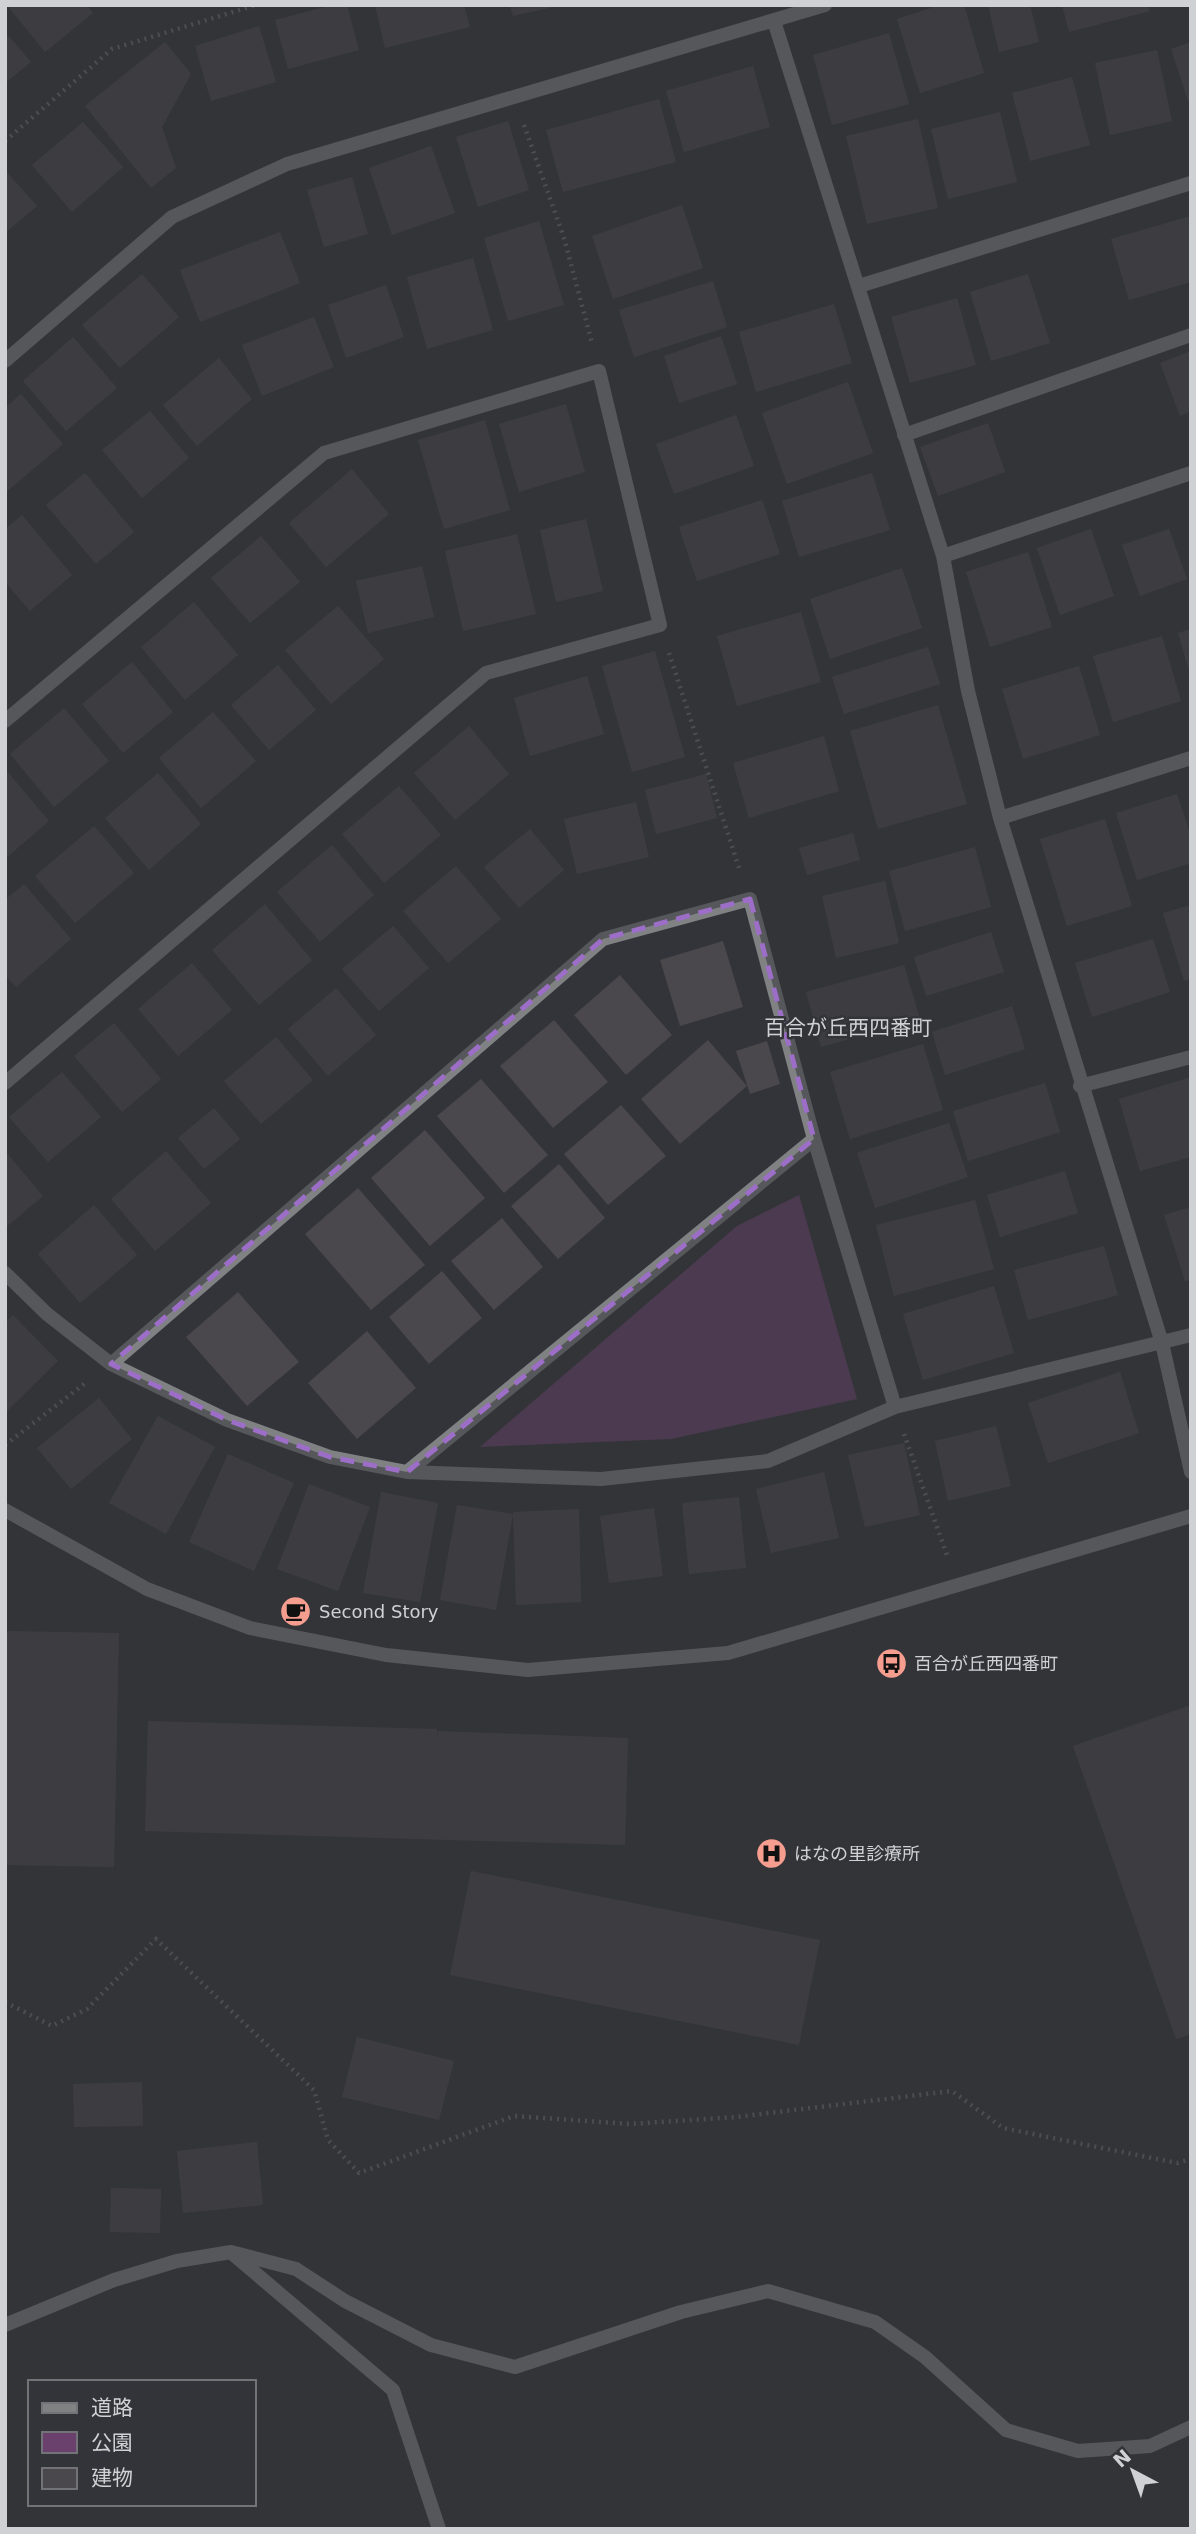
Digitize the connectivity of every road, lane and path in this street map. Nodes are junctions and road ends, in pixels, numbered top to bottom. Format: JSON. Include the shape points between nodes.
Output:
{"nodes":[{"id":1,"x":256,"y":5,"type":"edge"},
{"id":2,"x":825,"y":5,"type":"edge"},
{"id":3,"x":774,"y":21,"type":"junction"},
{"id":4,"x":514,"y":97,"type":"junction"},
{"id":5,"x":5,"y":141,"type":"edge"},
{"id":6,"x":1191,"y":183,"type":"edge"},
{"id":7,"x":859,"y":286,"type":"junction"},
{"id":8,"x":1191,"y":335,"type":"edge"},
{"id":9,"x":5,"y":361,"type":"edge"},
{"id":10,"x":600,"y":371,"type":"junction"},
{"id":11,"x":904,"y":435,"type":"junction"},
{"id":12,"x":1191,"y":473,"type":"edge"},
{"id":13,"x":943,"y":555,"type":"junction"},
{"id":14,"x":660,"y":625,"type":"junction"},
{"id":15,"x":5,"y":721,"type":"edge"},
{"id":16,"x":1191,"y":758,"type":"edge"},
{"id":17,"x":1000,"y":818,"type":"junction"},
{"id":18,"x":750,"y":899,"type":"junction"},
{"id":19,"x":1191,"y":1057,"type":"edge"},
{"id":20,"x":5,"y":1083,"type":"edge"},
{"id":21,"x":1080,"y":1086,"type":"junction"},
{"id":22,"x":814,"y":1139,"type":"junction"},
{"id":23,"x":5,"y":1273,"type":"edge"},
{"id":24,"x":1191,"y":1335,"type":"edge"},
{"id":25,"x":1162,"y":1343,"type":"junction"},
{"id":26,"x":111,"y":1364,"type":"junction"},
{"id":27,"x":895,"y":1407,"type":"junction"},
{"id":28,"x":5,"y":1445,"type":"edge"},
{"id":29,"x":407,"y":1472,"type":"junction"},
{"id":30,"x":1191,"y":1472,"type":"edge"},
{"id":31,"x":5,"y":1510,"type":"edge"},
{"id":32,"x":1191,"y":1516,"type":"edge"},
{"id":33,"x":957,"y":1585,"type":"junction"},
{"id":34,"x":5,"y":2002,"type":"edge"},
{"id":35,"x":1191,"y":2159,"type":"edge"},
{"id":36,"x":231,"y":2252,"type":"junction"},
{"id":37,"x":5,"y":2325,"type":"edge"},
{"id":38,"x":1191,"y":2427,"type":"edge"},
{"id":39,"x":439,"y":2529,"type":"edge"}],
"edges":[{"from":1,"to":5,"type":"path","via":[[112,49]]},
{"from":2,"to":3,"type":"street"},
{"from":3,"to":4,"type":"street"},
{"from":3,"to":7,"type":"street"},
{"from":4,"to":9,"type":"street","via":[[287,164],[172,218]]},
{"from":4,"to":10,"type":"path","via":[[564,238]]},
{"from":6,"to":7,"type":"street"},
{"from":7,"to":11,"type":"street"},
{"from":8,"to":11,"type":"street"},
{"from":10,"to":14,"type":"street"},
{"from":10,"to":15,"type":"street","via":[[324,453]]},
{"from":11,"to":13,"type":"street"},
{"from":12,"to":13,"type":"street"},
{"from":13,"to":17,"type":"street","via":[[968,691]]},
{"from":14,"to":18,"type":"path"},
{"from":14,"to":20,"type":"street","via":[[486,673]]},
{"from":16,"to":17,"type":"street"},
{"from":17,"to":21,"type":"street"},
{"from":18,"to":22,"type":"street"},
{"from":18,"to":26,"type":"street","via":[[603,939]]},
{"from":19,"to":21,"type":"street"},
{"from":21,"to":25,"type":"street"},
{"from":22,"to":27,"type":"street"},
{"from":22,"to":29,"type":"street"},
{"from":23,"to":26,"type":"street","via":[[47,1314]]},
{"from":24,"to":25,"type":"street"},
{"from":25,"to":27,"type":"street"},
{"from":25,"to":30,"type":"street"},
{"from":26,"to":28,"type":"path"},
{"from":26,"to":29,"type":"street","via":[[227,1420],[330,1457]]},
{"from":27,"to":29,"type":"street","via":[[768,1461],[601,1479]]},
{"from":27,"to":33,"type":"path"},
{"from":31,"to":33,"type":"street","via":[[147,1589],[250,1628],[386,1655],[528,1670],[728,1653]]},
{"from":32,"to":33,"type":"street"},
{"from":34,"to":35,"type":"path","via":[[52,2026],[88,2009],[156,1939],[314,2091],[328,2140],[359,2172],[514,2116],[629,2124],[736,2117],[952,2091],[1003,2128],[1177,2163]]},
{"from":36,"to":37,"type":"street","via":[[177,2261],[114,2280]]},
{"from":36,"to":38,"type":"street","via":[[296,2269],[345,2301],[431,2345],[515,2367],[681,2312],[768,2291],[875,2322],[925,2357],[1006,2430],[1078,2451],[1150,2446]]},
{"from":36,"to":39,"type":"street","via":[[393,2390]]}]}
